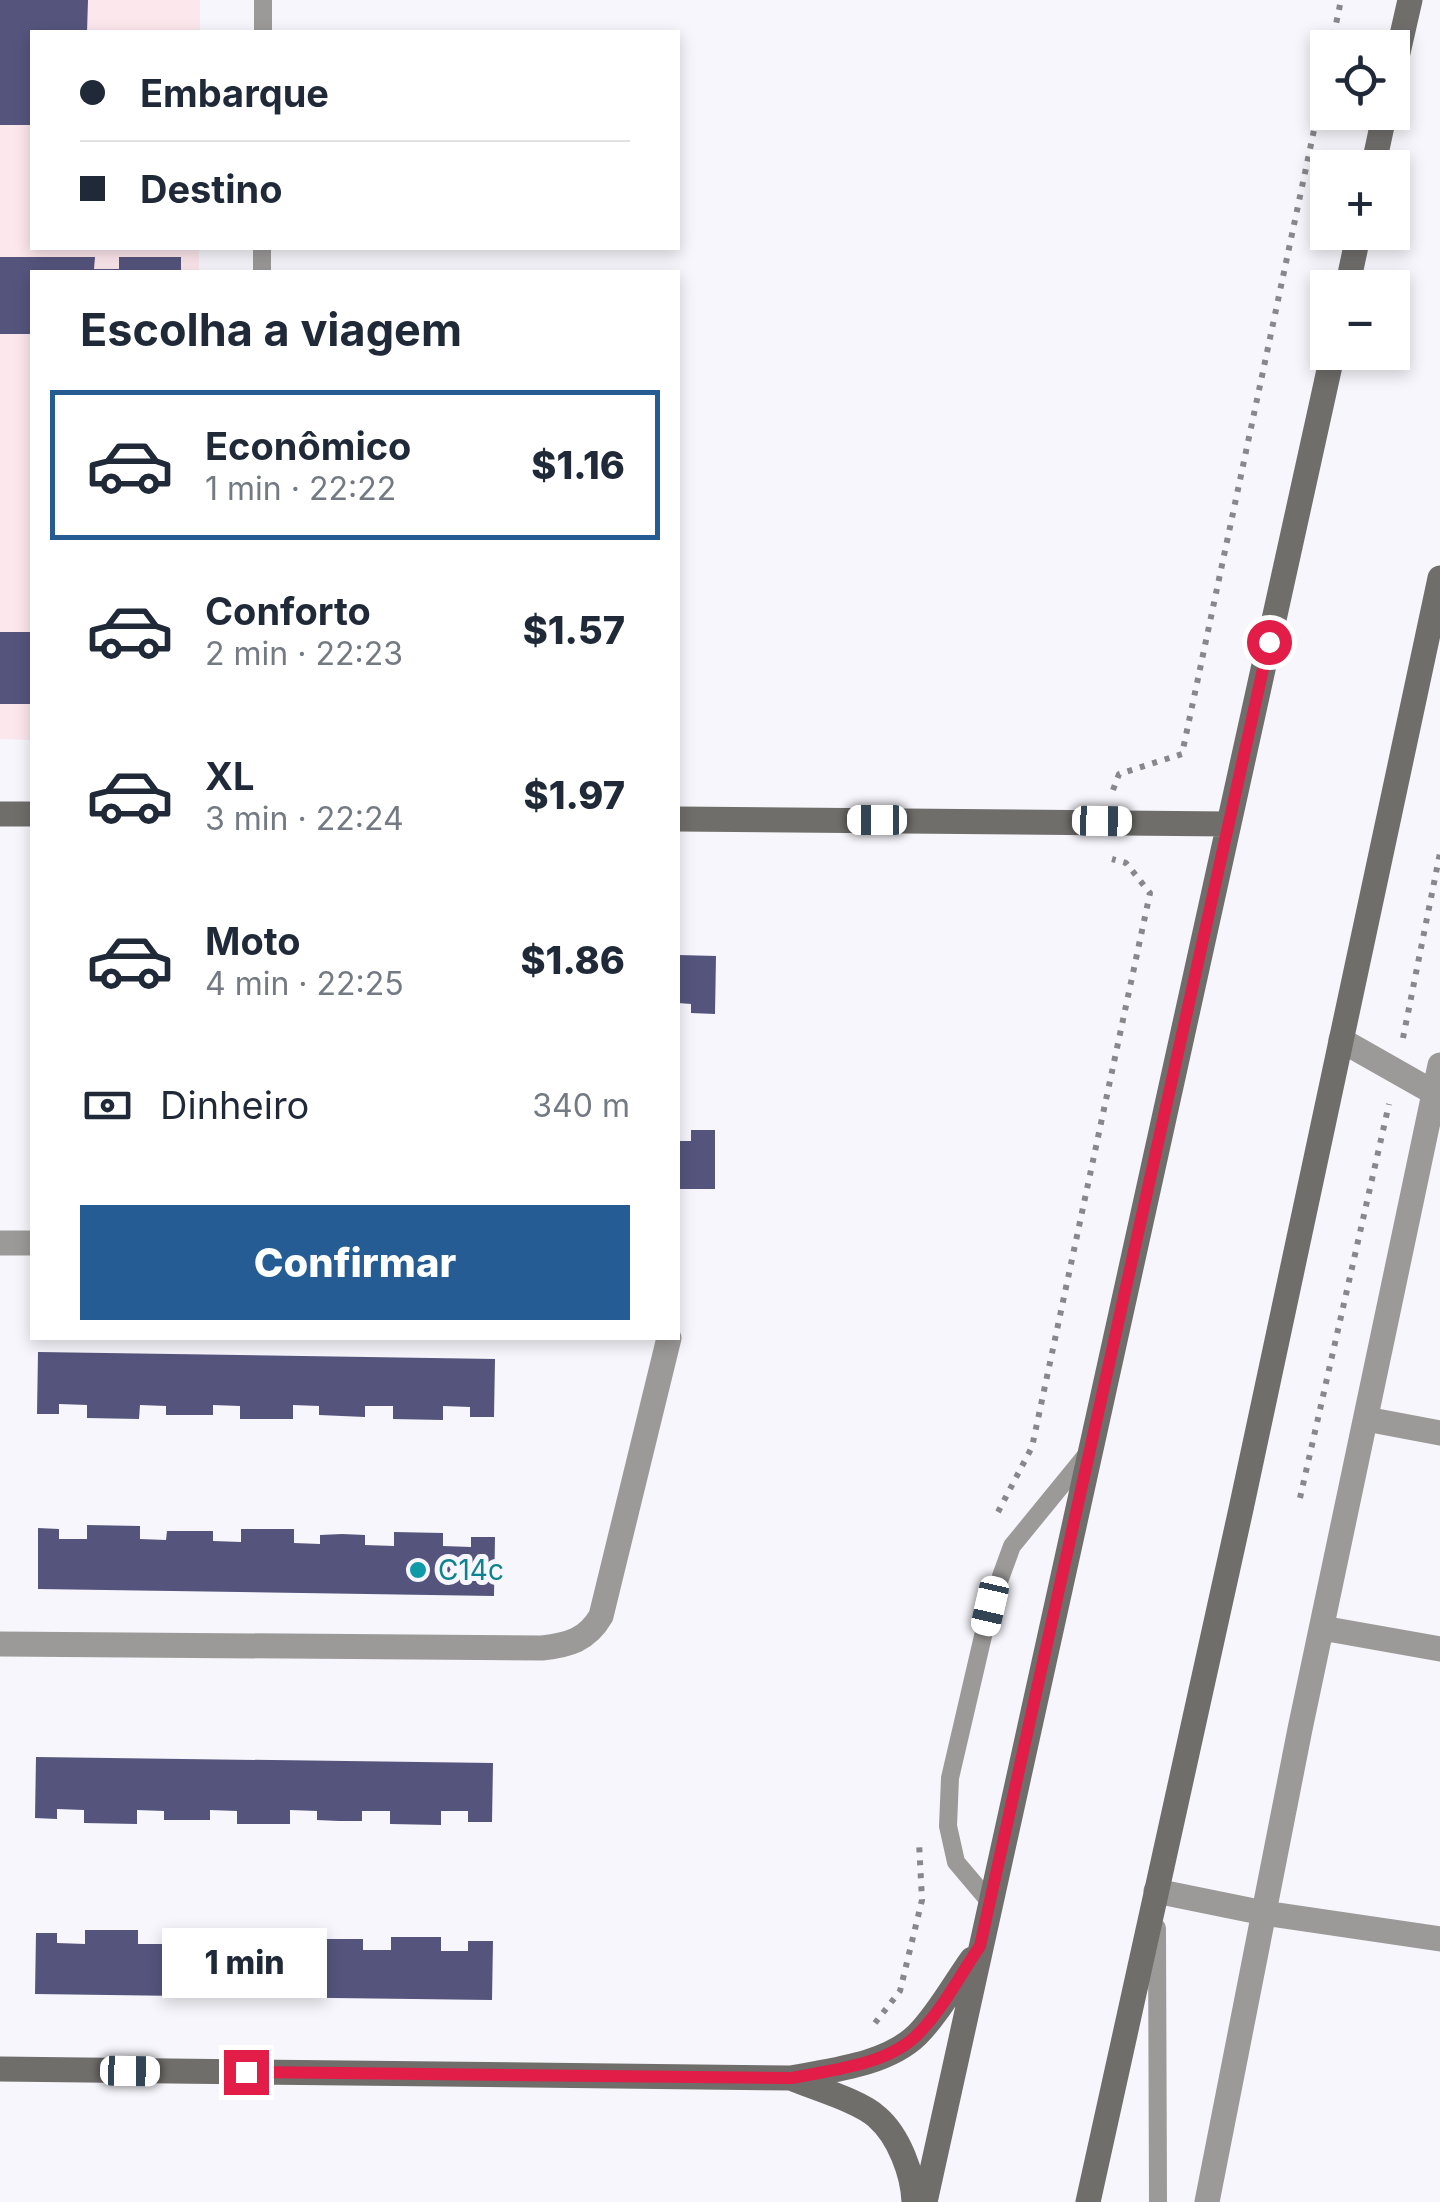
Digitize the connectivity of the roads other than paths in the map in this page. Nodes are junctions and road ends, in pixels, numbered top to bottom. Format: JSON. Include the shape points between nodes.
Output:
{"nodes":[{"id":1,"x":263,"y":0,"type":"edge"},
{"id":2,"x":1410,"y":0,"type":"edge"},
{"id":3,"x":262,"y":30,"type":"edge"},
{"id":4,"x":1403,"y":30,"type":"edge"},
{"id":5,"x":1328,"y":370,"type":"edge"},
{"id":6,"x":1440,"y":578,"type":"edge"},
{"id":7,"x":0,"y":814,"type":"edge"},
{"id":8,"x":30,"y":814,"type":"edge"},
{"id":9,"x":680,"y":819,"type":"edge"},
{"id":10,"x":1229,"y":824,"type":"junction"},
{"id":11,"x":1341,"y":1040,"type":"junction"},
{"id":12,"x":1440,"y":1065,"type":"edge"},
{"id":13,"x":1437,"y":1094,"type":"edge"},
{"id":14,"x":0,"y":1243,"type":"edge"},
{"id":15,"x":30,"y":1243,"type":"edge"},
{"id":16,"x":669,"y":1340,"type":"edge"},
{"id":17,"x":1366,"y":1420,"type":"junction"},
{"id":18,"x":1440,"y":1433,"type":"edge"},
{"id":19,"x":1091,"y":1449,"type":"junction"},
{"id":20,"x":1322,"y":1628,"type":"junction"},
{"id":21,"x":0,"y":1644,"type":"edge"},
{"id":22,"x":1440,"y":1650,"type":"edge"},
{"id":23,"x":1156,"y":1892,"type":"junction"},
{"id":24,"x":989,"y":1901,"type":"junction"},
{"id":25,"x":1264,"y":1913,"type":"junction"},
{"id":26,"x":1440,"y":1939,"type":"edge"},
{"id":27,"x":980,"y":1946,"type":"junction"},
{"id":28,"x":0,"y":2069,"type":"edge"},
{"id":29,"x":792,"y":2078,"type":"junction"},
{"id":30,"x":914,"y":2202,"type":"edge"},
{"id":31,"x":925,"y":2202,"type":"edge"},
{"id":32,"x":1088,"y":2202,"type":"edge"},
{"id":33,"x":1158,"y":2202,"type":"edge"},
{"id":34,"x":1207,"y":2202,"type":"edge"}],
"edges":[{"from":1,"to":3,"type":"lane"},
{"from":2,"to":4,"type":"street"},
{"from":5,"to":10,"type":"street"},
{"from":6,"to":11,"type":"street"},
{"from":7,"to":8,"type":"street"},
{"from":9,"to":10,"type":"street"},
{"from":10,"to":19,"type":"street"},
{"from":11,"to":13,"type":"street"},
{"from":11,"to":23,"type":"street"},
{"from":12,"to":13,"type":"street"},
{"from":13,"to":17,"type":"street"},
{"from":14,"to":15,"type":"street"},
{"from":16,"to":21,"type":"street","via":[[602,1616],[572,1644]]},
{"from":17,"to":18,"type":"street"},
{"from":17,"to":20,"type":"street"},
{"from":19,"to":24,"type":"street"},
{"from":19,"to":24,"type":"lane","via":[[1012,1546],[990,1606],[954,1759],[948,1826],[956,1862]]},
{"from":20,"to":22,"type":"street"},
{"from":20,"to":25,"type":"street"},
{"from":23,"to":25,"type":"street"},
{"from":23,"to":32,"type":"street"},
{"from":23,"to":33,"type":"lane"},
{"from":24,"to":27,"type":"street"},
{"from":25,"to":26,"type":"street"},
{"from":25,"to":34,"type":"street"},
{"from":27,"to":29,"type":"street","via":[[915,2037],[866,2061]]},
{"from":27,"to":31,"type":"street"},
{"from":28,"to":29,"type":"street"},
{"from":29,"to":30,"type":"street","via":[[876,2115],[906,2165]]}]}
